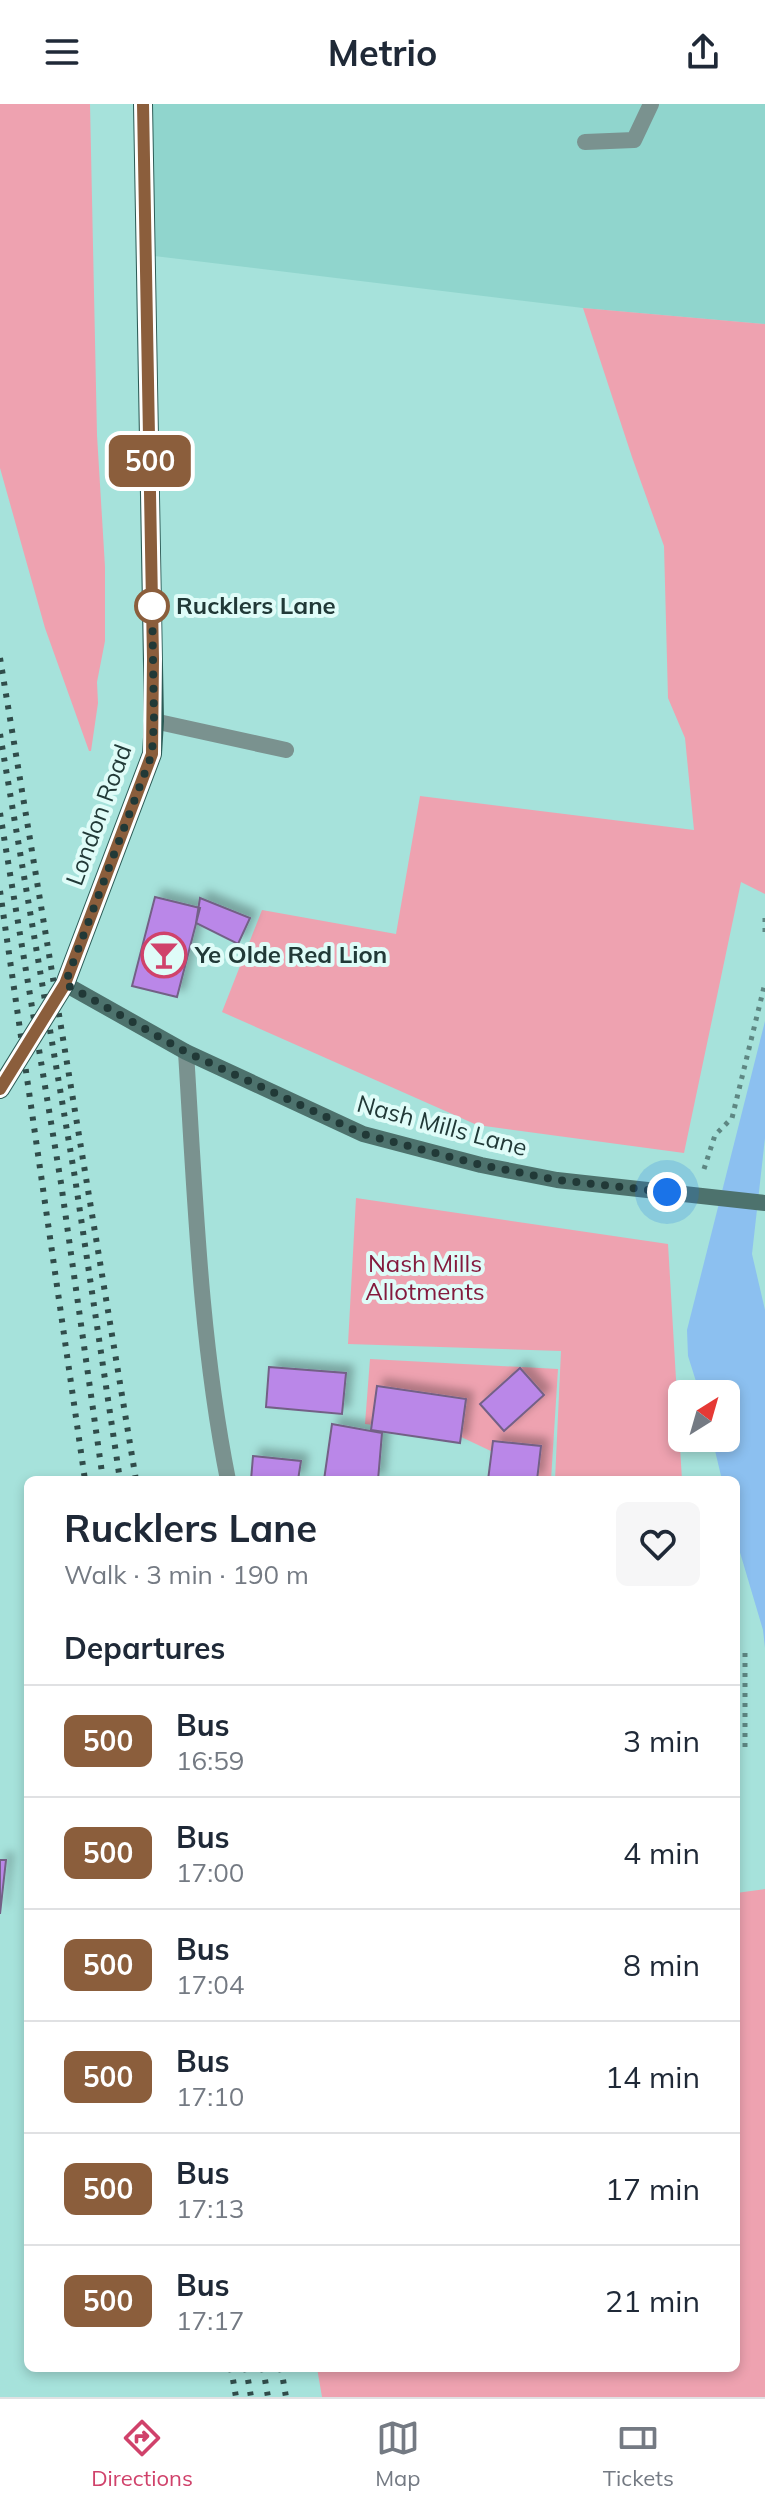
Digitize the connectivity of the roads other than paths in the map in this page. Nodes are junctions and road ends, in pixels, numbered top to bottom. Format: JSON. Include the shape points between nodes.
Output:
{"nodes":[{"id":1,"x":143,"y":104,"type":"edge"},
{"id":2,"x":651,"y":104,"type":"edge"},
{"id":3,"x":585,"y":142,"type":"dead end"},
{"id":4,"x":154,"y":721,"type":"junction"},
{"id":5,"x":286,"y":750,"type":"dead end"},
{"id":6,"x":65,"y":984,"type":"junction"},
{"id":7,"x":186,"y":1052,"type":"junction"},
{"id":8,"x":0,"y":1089,"type":"edge"},
{"id":9,"x":765,"y":1203,"type":"edge"},
{"id":10,"x":227,"y":1476,"type":"edge"}],
"edges":[{"from":1,"to":4,"type":"main road","name":"London Road"},
{"from":2,"to":3,"type":"lane","via":[[634,140]]},
{"from":4,"to":5,"type":"lane"},
{"from":4,"to":6,"type":"main road","name":"London Road","via":[[152,754]]},
{"from":6,"to":7,"type":"street","name":"Nash Mills Lane"},
{"from":6,"to":8,"type":"main road","name":"London Road"},
{"from":7,"to":9,"type":"street","name":"Nash Mills Lane","via":[[363,1134],[481,1165],[557,1180]]},
{"from":7,"to":10,"type":"lane","via":[[198,1248]]}]}
